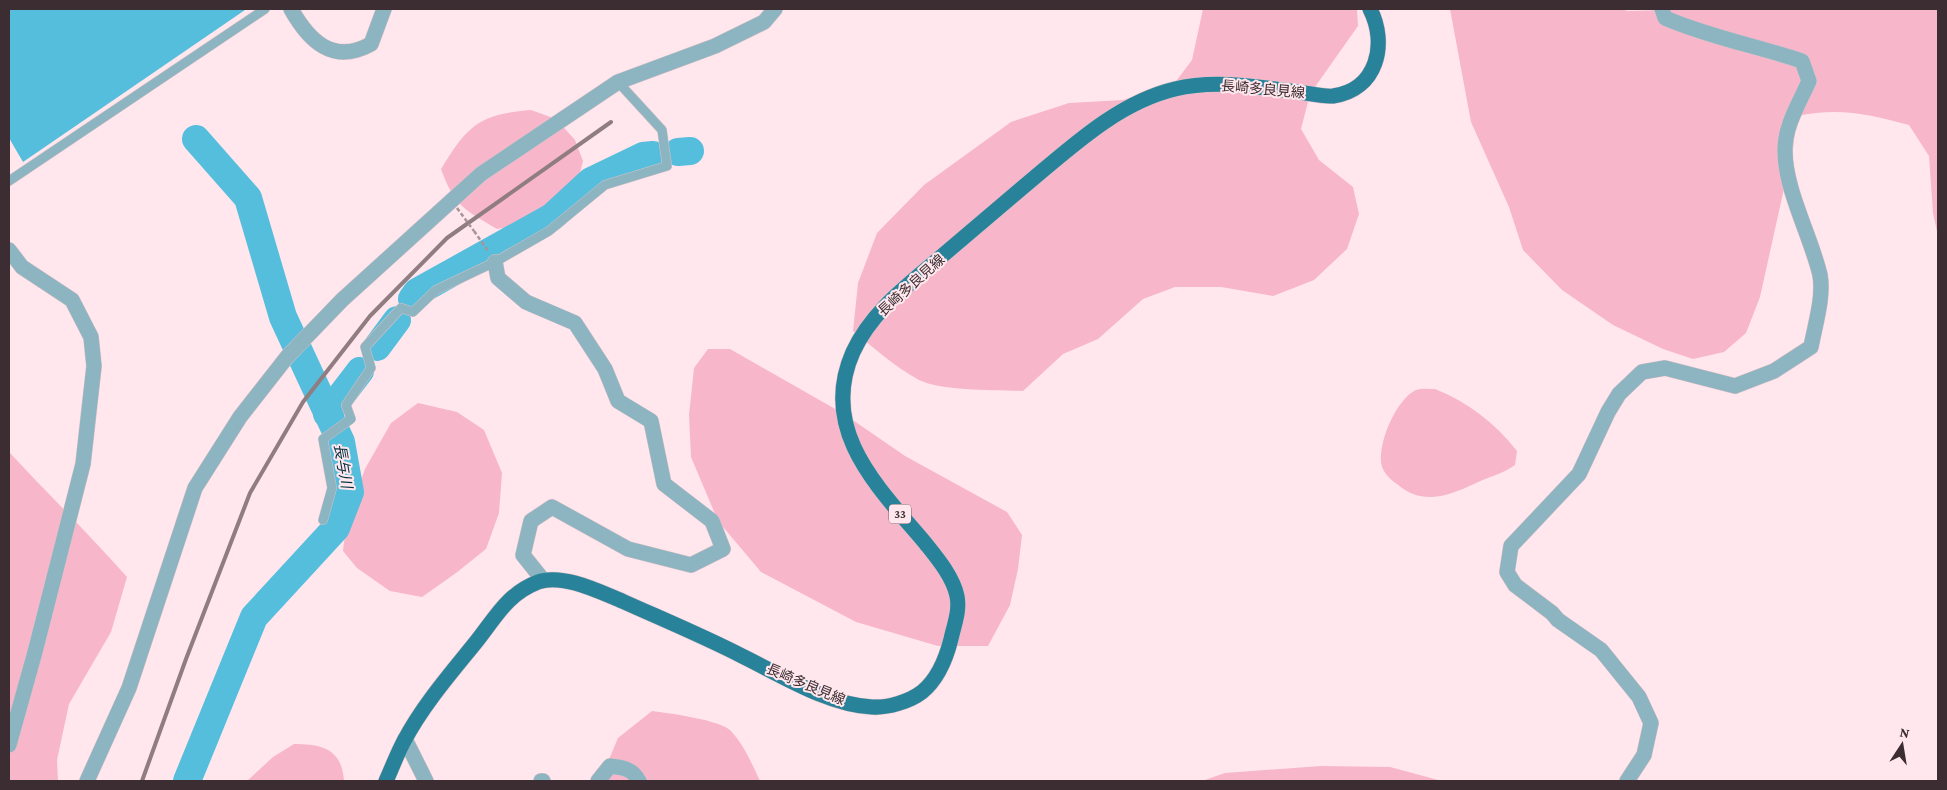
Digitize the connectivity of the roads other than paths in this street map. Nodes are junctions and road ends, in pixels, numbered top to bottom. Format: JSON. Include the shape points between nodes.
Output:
{"nodes":[{"id":1,"x":265,"y":9,"type":"edge"},
{"id":2,"x":291,"y":9,"type":"edge"},
{"id":3,"x":384,"y":9,"type":"edge"},
{"id":4,"x":775,"y":9,"type":"edge"},
{"id":5,"x":1370,"y":9,"type":"edge"},
{"id":6,"x":1662,"y":9,"type":"edge"},
{"id":7,"x":618,"y":82,"type":"junction"},
{"id":8,"x":9,"y":181,"type":"edge"},
{"id":9,"x":9,"y":250,"type":"edge"},
{"id":10,"x":495,"y":262,"type":"junction"},
{"id":11,"x":323,"y":520,"type":"dead end"},
{"id":12,"x":543,"y":580,"type":"junction"},
{"id":13,"x":405,"y":739,"type":"junction"},
{"id":14,"x":9,"y":745,"type":"edge"},
{"id":15,"x":87,"y":781,"type":"edge"},
{"id":16,"x":386,"y":781,"type":"edge"},
{"id":17,"x":426,"y":781,"type":"edge"},
{"id":18,"x":598,"y":781,"type":"edge"},
{"id":19,"x":639,"y":781,"type":"edge"},
{"id":20,"x":1627,"y":781,"type":"edge"}],
"edges":[{"from":1,"to":8,"type":"lane"},
{"from":2,"to":3,"type":"street","via":[[299,24],[316,42],[341,54],[358,51],[371,44]]},
{"from":4,"to":7,"type":"street","via":[[764,22],[715,46]]},
{"from":5,"to":12,"type":"main road","name":"長崎多良見線","number":"33","via":[[1380,44],[1376,65],[1360,86],[1332,96],[1228,84],[1179,88],[1137,101],[1094,130],[888,301],[865,330],[851,356],[844,383],[842,409],[850,440],[866,473],[943,565],[957,594],[958,614],[940,671],[921,692],[899,703],[875,708],[844,702],[794,683],[739,654],[584,585]]},
{"from":6,"to":20,"type":"street","via":[[1666,18],[1685,27],[1762,47],[1802,62],[1809,80],[1791,120],[1785,148],[1787,170],[1820,276],[1819,300],[1811,347],[1753,381],[1736,386],[1665,368],[1642,372],[1615,400],[1579,474],[1511,546],[1507,572],[1515,585],[1601,650],[1639,697],[1651,723],[1644,755]]},
{"from":7,"to":10,"type":"lane","via":[[662,130],[666,166],[605,185],[549,230]]},
{"from":7,"to":15,"type":"street","via":[[481,174],[324,317],[286,357],[240,417],[195,488],[130,688]]},
{"from":9,"to":14,"type":"street","via":[[22,267],[72,300],[91,337],[94,366],[83,464]]},
{"from":10,"to":11,"type":"lane","via":[[436,290],[413,312],[401,308],[365,347],[371,368],[346,405],[351,419],[323,439],[332,488]]},
{"from":10,"to":12,"type":"street","via":[[498,278],[526,302],[575,323],[605,369],[618,401],[651,421],[664,484],[712,521],[723,549],[692,565],[628,549],[552,507],[531,522],[523,555]]},
{"from":12,"to":13,"type":"main road","via":[[510,596],[447,676]]},
{"from":13,"to":16,"type":"main road"},
{"from":13,"to":17,"type":"street"},
{"from":18,"to":19,"type":"street","via":[[610,766],[626,768]]}]}
